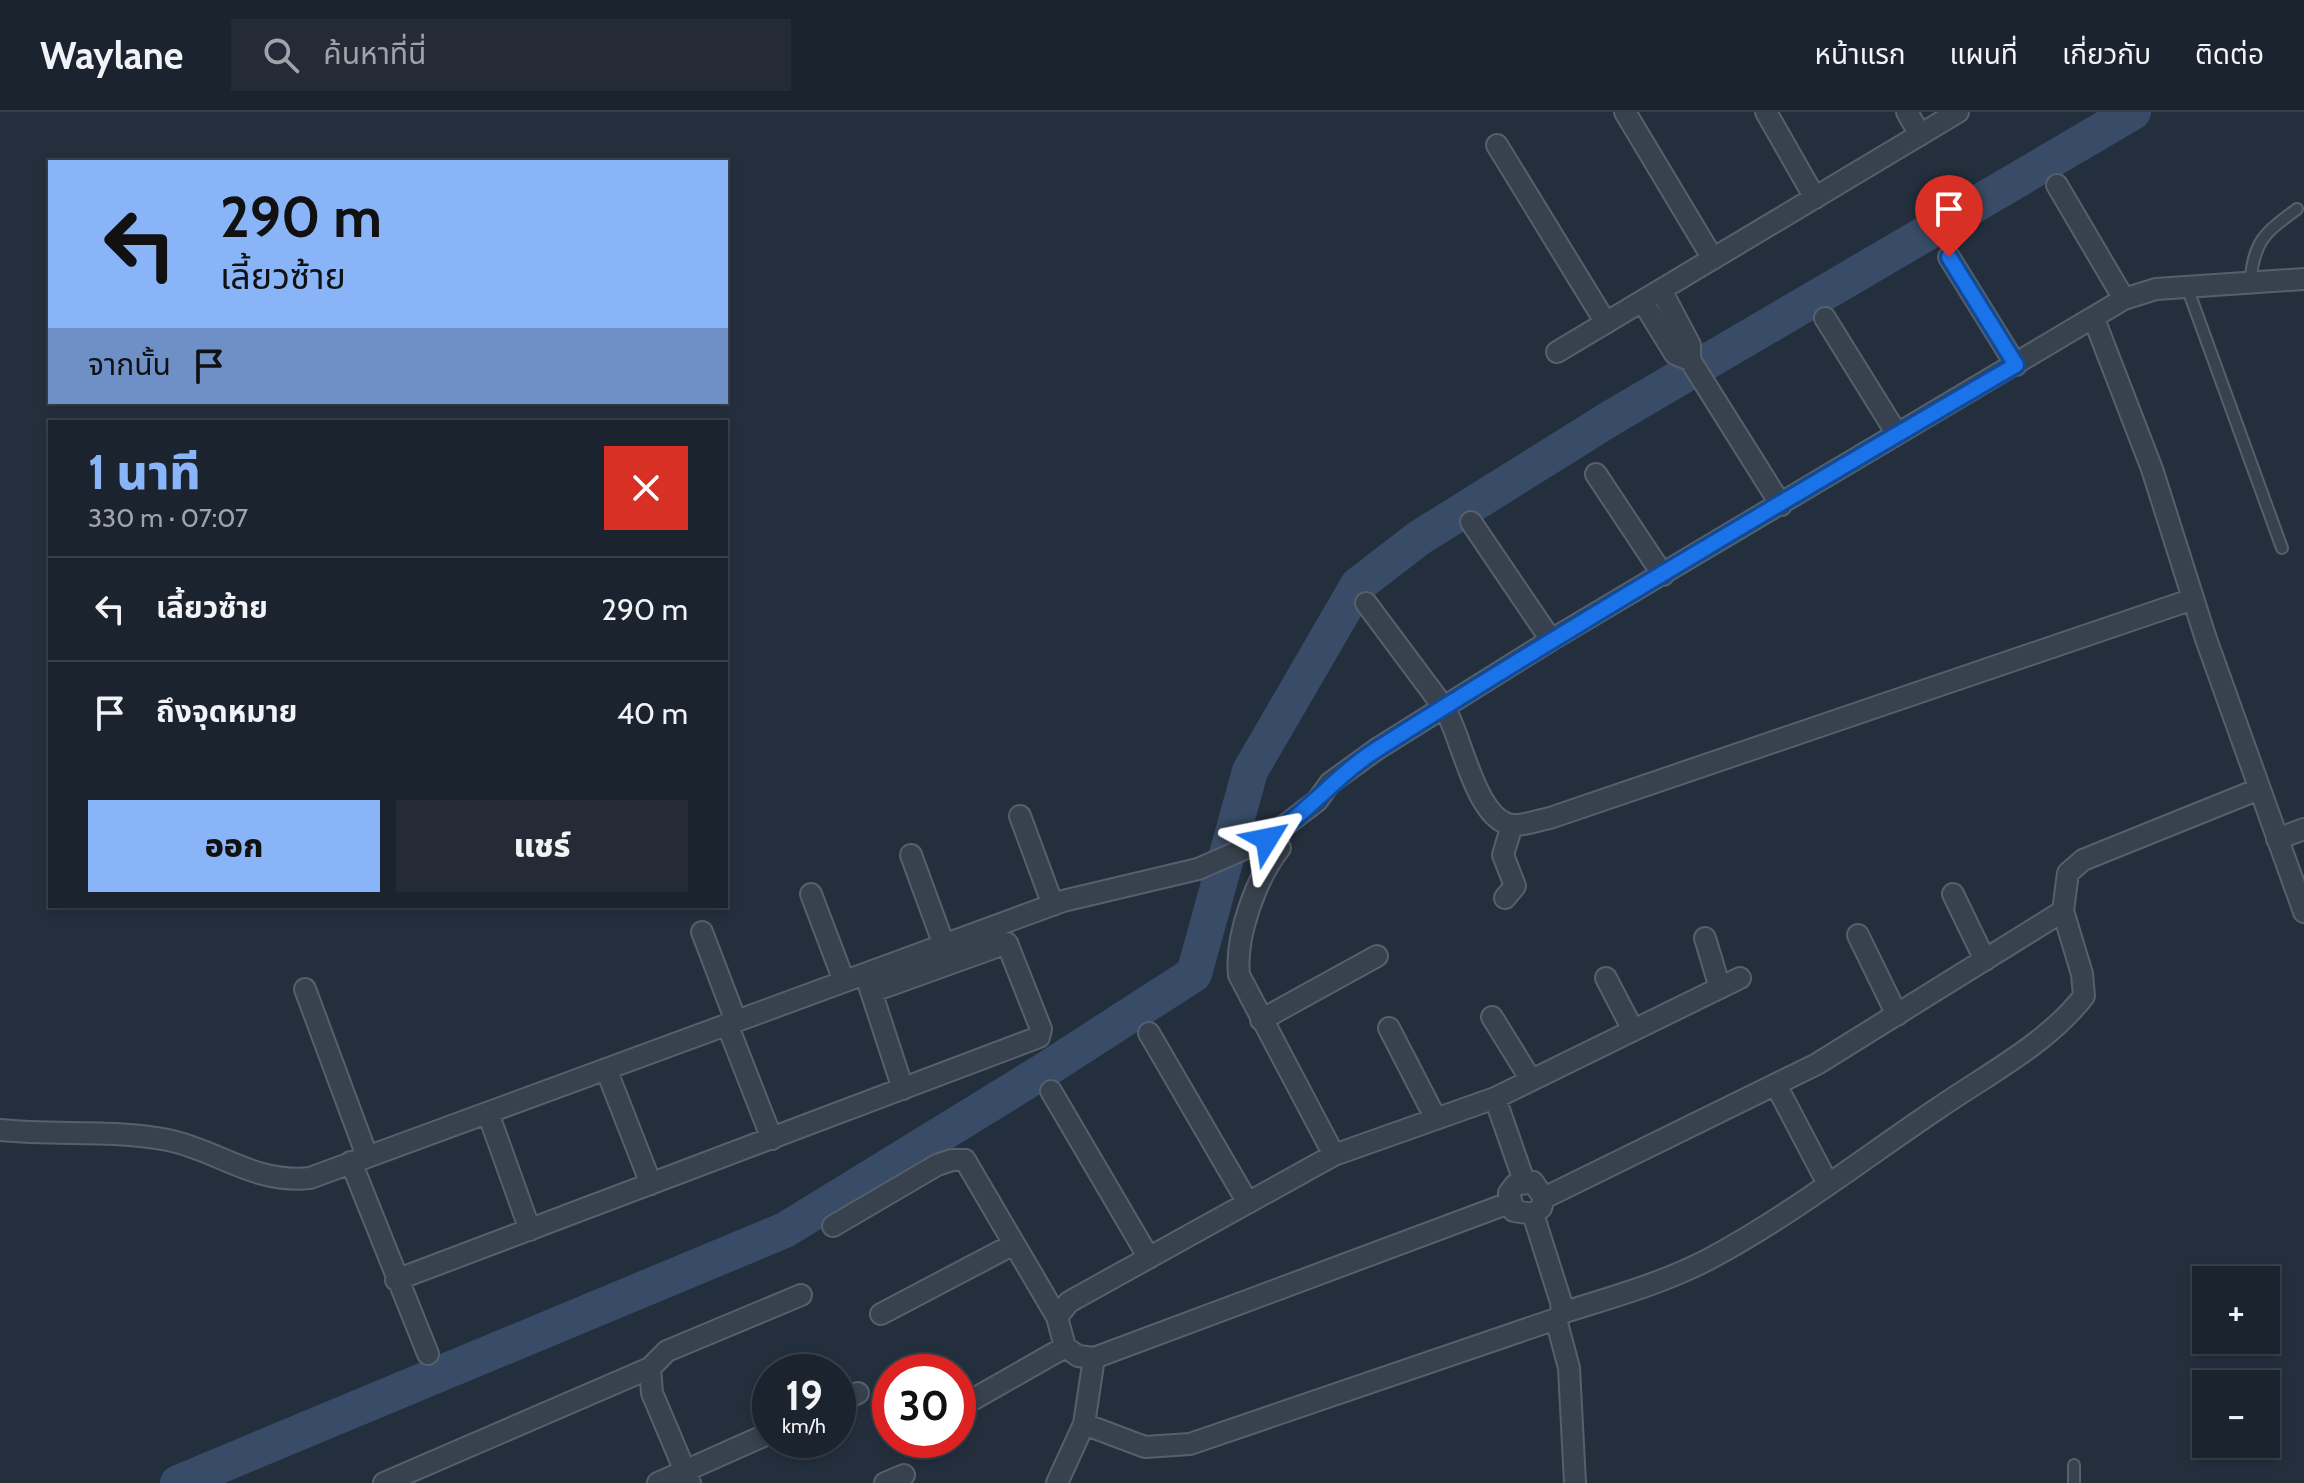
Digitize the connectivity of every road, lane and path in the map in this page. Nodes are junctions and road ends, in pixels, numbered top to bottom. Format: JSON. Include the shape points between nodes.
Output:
{"nodes":[{"id":1,"x":1625,"y":112,"type":"edge"},
{"id":2,"x":1766,"y":112,"type":"edge"},
{"id":3,"x":1907,"y":112,"type":"edge"},
{"id":4,"x":1958,"y":112,"type":"edge"},
{"id":5,"x":1920,"y":135,"type":"junction"},
{"id":6,"x":1497,"y":145,"type":"dead end"},
{"id":7,"x":2057,"y":185,"type":"dead end"},
{"id":8,"x":1815,"y":198,"type":"junction"},
{"id":9,"x":2297,"y":209,"type":"dead end"},
{"id":10,"x":1949,"y":257,"type":"dead end"},
{"id":11,"x":1713,"y":259,"type":"junction"},
{"id":12,"x":2304,"y":279,"type":"edge"},
{"id":13,"x":2250,"y":284,"type":"junction"},
{"id":14,"x":2187,"y":287,"type":"junction"},
{"id":15,"x":1661,"y":290,"type":"junction"},
{"id":16,"x":2124,"y":299,"type":"junction"},
{"id":17,"x":1643,"y":302,"type":"junction"},
{"id":18,"x":1825,"y":318,"type":"dead end"},
{"id":19,"x":2094,"y":319,"type":"junction"},
{"id":20,"x":1606,"y":323,"type":"junction"},
{"id":21,"x":1557,"y":352,"type":"dead end"},
{"id":22,"x":1690,"y":361,"type":"junction"},
{"id":23,"x":2016,"y":365,"type":"junction"},
{"id":24,"x":1897,"y":434,"type":"junction"},
{"id":25,"x":1596,"y":474,"type":"dead end"},
{"id":26,"x":1781,"y":505,"type":"junction"},
{"id":27,"x":1471,"y":522,"type":"dead end"},
{"id":28,"x":2282,"y":548,"type":"dead end"},
{"id":29,"x":1663,"y":575,"type":"junction"},
{"id":30,"x":2193,"y":599,"type":"junction"},
{"id":31,"x":1366,"y":603,"type":"dead end"},
{"id":32,"x":1551,"y":640,"type":"junction"},
{"id":33,"x":1445,"y":709,"type":"junction"},
{"id":34,"x":2259,"y":789,"type":"junction"},
{"id":35,"x":1020,"y":816,"type":"dead end"},
{"id":36,"x":1512,"y":825,"type":"junction"},
{"id":37,"x":2304,"y":829,"type":"edge"},
{"id":38,"x":2277,"y":839,"type":"junction"},
{"id":39,"x":1274,"y":843,"type":"junction"},
{"id":40,"x":911,"y":855,"type":"dead end"},
{"id":41,"x":811,"y":894,"type":"dead end"},
{"id":42,"x":1953,"y":894,"type":"dead end"},
{"id":43,"x":1505,"y":898,"type":"dead end"},
{"id":44,"x":1053,"y":905,"type":"junction"},
{"id":45,"x":2063,"y":911,"type":"junction"},
{"id":46,"x":2304,"y":912,"type":"edge"},
{"id":47,"x":702,"y":932,"type":"dead end"},
{"id":48,"x":1858,"y":935,"type":"dead end"},
{"id":49,"x":1705,"y":938,"type":"dead end"},
{"id":50,"x":944,"y":945,"type":"junction"},
{"id":51,"x":1377,"y":956,"type":"dead end"},
{"id":52,"x":1985,"y":960,"type":"junction"},
{"id":53,"x":1606,"y":978,"type":"dead end"},
{"id":54,"x":1740,"y":978,"type":"dead end"},
{"id":55,"x":844,"y":981,"type":"junction"},
{"id":56,"x":868,"y":983,"type":"junction"},
{"id":57,"x":1720,"y":988,"type":"junction"},
{"id":58,"x":305,"y":989,"type":"dead end"},
{"id":59,"x":1897,"y":1015,"type":"junction"},
{"id":60,"x":1492,"y":1017,"type":"dead end"},
{"id":61,"x":1261,"y":1020,"type":"junction"},
{"id":62,"x":732,"y":1023,"type":"junction"},
{"id":63,"x":1389,"y":1028,"type":"dead end"},
{"id":64,"x":1633,"y":1030,"type":"junction"},
{"id":65,"x":1149,"y":1033,"type":"dead end"},
{"id":66,"x":606,"y":1069,"type":"junction"},
{"id":67,"x":1531,"y":1080,"type":"junction"},
{"id":68,"x":1776,"y":1085,"type":"junction"},
{"id":69,"x":903,"y":1089,"type":"junction"},
{"id":70,"x":1051,"y":1091,"type":"dead end"},
{"id":71,"x":1495,"y":1098,"type":"junction"},
{"id":72,"x":488,"y":1113,"type":"junction"},
{"id":73,"x":1436,"y":1119,"type":"junction"},
{"id":74,"x":0,"y":1130,"type":"edge"},
{"id":75,"x":772,"y":1139,"type":"junction"},
{"id":76,"x":1334,"y":1155,"type":"junction"},
{"id":77,"x":359,"y":1159,"type":"junction"},
{"id":78,"x":1524,"y":1181,"type":"junction"},
{"id":79,"x":651,"y":1184,"type":"junction"},
{"id":80,"x":1828,"y":1184,"type":"junction"},
{"id":81,"x":1248,"y":1203,"type":"junction"},
{"id":82,"x":1509,"y":1203,"type":"junction"},
{"id":83,"x":1538,"y":1206,"type":"junction"},
{"id":84,"x":833,"y":1226,"type":"dead end"},
{"id":85,"x":530,"y":1230,"type":"junction"},
{"id":86,"x":1014,"y":1244,"type":"junction"},
{"id":87,"x":1149,"y":1258,"type":"junction"},
{"id":88,"x":396,"y":1280,"type":"junction"},
{"id":89,"x":801,"y":1295,"type":"dead end"},
{"id":90,"x":881,"y":1314,"type":"dead end"},
{"id":91,"x":1559,"y":1316,"type":"junction"},
{"id":92,"x":1057,"y":1317,"type":"junction"},
{"id":93,"x":1065,"y":1347,"type":"junction"},
{"id":94,"x":428,"y":1354,"type":"dead end"},
{"id":95,"x":1094,"y":1358,"type":"junction"},
{"id":96,"x":650,"y":1368,"type":"junction"},
{"id":97,"x":976,"y":1398,"type":"edge"},
{"id":98,"x":1084,"y":1424,"type":"junction"},
{"id":99,"x":752,"y":1443,"type":"edge"},
{"id":100,"x":2074,"y":1465,"type":"dead end"},
{"id":101,"x":904,"y":1475,"type":"dead end"},
{"id":102,"x":687,"y":1477,"type":"edge"},
{"id":103,"x":384,"y":1483,"type":"edge"},
{"id":104,"x":658,"y":1483,"type":"edge"},
{"id":105,"x":885,"y":1483,"type":"edge"},
{"id":106,"x":1057,"y":1483,"type":"edge"},
{"id":107,"x":1575,"y":1483,"type":"edge"},
{"id":108,"x":2074,"y":1483,"type":"edge"}],
"edges":[{"from":1,"to":11,"type":"street"},
{"from":2,"to":8,"type":"street"},
{"from":3,"to":5,"type":"street"},
{"from":4,"to":5,"type":"street"},
{"from":5,"to":8,"type":"street"},
{"from":6,"to":20,"type":"street"},
{"from":7,"to":16,"type":"street"},
{"from":8,"to":11,"type":"street"},
{"from":9,"to":13,"type":"lane","via":[[2258,243]]},
{"from":10,"to":23,"type":"street"},
{"from":11,"to":15,"type":"street"},
{"from":12,"to":13,"type":"street"},
{"from":13,"to":14,"type":"street"},
{"from":14,"to":16,"type":"street"},
{"from":14,"to":28,"type":"lane"},
{"from":15,"to":17,"type":"street"},
{"from":15,"to":22,"type":"street","via":[[1690,345]]},
{"from":16,"to":19,"type":"street"},
{"from":17,"to":20,"type":"street"},
{"from":17,"to":22,"type":"street","via":[[1675,354]]},
{"from":18,"to":24,"type":"street"},
{"from":19,"to":23,"type":"street"},
{"from":19,"to":30,"type":"street","via":[[2152,469]]},
{"from":20,"to":21,"type":"street"},
{"from":22,"to":26,"type":"street"},
{"from":23,"to":24,"type":"street"},
{"from":24,"to":26,"type":"street"},
{"from":25,"to":29,"type":"street"},
{"from":26,"to":29,"type":"street"},
{"from":27,"to":32,"type":"street"},
{"from":29,"to":32,"type":"street"},
{"from":30,"to":34,"type":"street"},
{"from":30,"to":36,"type":"street","via":[[1550,818]]},
{"from":31,"to":33,"type":"street"},
{"from":32,"to":33,"type":"street"},
{"from":33,"to":36,"type":"street","via":[[1481,800],[1494,817]]},
{"from":33,"to":39,"type":"street","via":[[1330,783]]},
{"from":34,"to":38,"type":"street"},
{"from":34,"to":45,"type":"street","via":[[2083,860],[2068,873]]},
{"from":35,"to":44,"type":"street"},
{"from":36,"to":43,"type":"street","via":[[1503,855],[1515,886]]},
{"from":37,"to":38,"type":"street"},
{"from":38,"to":46,"type":"street"},
{"from":39,"to":44,"type":"street","via":[[1198,869]]},
{"from":39,"to":61,"type":"street","via":[[1237,959]]},
{"from":40,"to":50,"type":"street"},
{"from":41,"to":55,"type":"street"},
{"from":42,"to":52,"type":"street"},
{"from":44,"to":50,"type":"street"},
{"from":45,"to":52,"type":"street"},
{"from":45,"to":80,"type":"street","via":[[2084,996],[2071,1013]]},
{"from":47,"to":62,"type":"street"},
{"from":48,"to":59,"type":"street"},
{"from":49,"to":57,"type":"street"},
{"from":50,"to":56,"type":"street"},
{"from":51,"to":61,"type":"street"},
{"from":52,"to":59,"type":"street"},
{"from":53,"to":64,"type":"street"},
{"from":54,"to":57,"type":"street"},
{"from":55,"to":56,"type":"street"},
{"from":55,"to":62,"type":"street"},
{"from":56,"to":69,"type":"street"},
{"from":56,"to":69,"type":"street","via":[[1007,943],[1041,1029],[1039,1037]]},
{"from":57,"to":64,"type":"street"},
{"from":58,"to":77,"type":"street"},
{"from":59,"to":68,"type":"street"},
{"from":60,"to":67,"type":"street"},
{"from":61,"to":76,"type":"street"},
{"from":62,"to":66,"type":"street"},
{"from":62,"to":75,"type":"street"},
{"from":63,"to":73,"type":"street"},
{"from":64,"to":67,"type":"street"},
{"from":65,"to":81,"type":"street"},
{"from":66,"to":72,"type":"street"},
{"from":66,"to":79,"type":"street"},
{"from":67,"to":71,"type":"street"},
{"from":68,"to":80,"type":"street"},
{"from":68,"to":83,"type":"street"},
{"from":69,"to":75,"type":"street"},
{"from":70,"to":87,"type":"street"},
{"from":71,"to":73,"type":"street"},
{"from":71,"to":78,"type":"street"},
{"from":72,"to":77,"type":"street"},
{"from":72,"to":85,"type":"street"},
{"from":73,"to":76,"type":"street"},
{"from":74,"to":77,"type":"street","via":[[169,1140],[283,1181],[310,1178]]},
{"from":75,"to":79,"type":"street"},
{"from":76,"to":81,"type":"street"},
{"from":77,"to":88,"type":"street"},
{"from":78,"to":82,"type":"street","via":[[1509,1193]]},
{"from":78,"to":83,"type":"street","via":[[1541,1189]]},
{"from":79,"to":85,"type":"street"},
{"from":80,"to":91,"type":"street","via":[[1710,1259]]},
{"from":81,"to":87,"type":"street"},
{"from":82,"to":83,"type":"street","via":[[1514,1211]]},
{"from":82,"to":95,"type":"street"},
{"from":83,"to":91,"type":"street"},
{"from":84,"to":86,"type":"street","via":[[937,1165],[965,1160]]},
{"from":85,"to":88,"type":"street"},
{"from":86,"to":90,"type":"street"},
{"from":86,"to":92,"type":"street"},
{"from":87,"to":92,"type":"street","via":[[1069,1302]]},
{"from":88,"to":94,"type":"street"},
{"from":89,"to":96,"type":"street","via":[[667,1351]]},
{"from":91,"to":98,"type":"street","via":[[1190,1444],[1145,1447]]},
{"from":91,"to":107,"type":"street","via":[[1569,1368]]},
{"from":92,"to":93,"type":"street"},
{"from":93,"to":95,"type":"street"},
{"from":93,"to":97,"type":"street"},
{"from":95,"to":98,"type":"street"},
{"from":96,"to":102,"type":"street","via":[[652,1393]]},
{"from":96,"to":103,"type":"street"},
{"from":98,"to":106,"type":"street"},
{"from":99,"to":102,"type":"street"},
{"from":100,"to":108,"type":"lane"},
{"from":101,"to":105,"type":"street"},
{"from":102,"to":104,"type":"street"}]}
